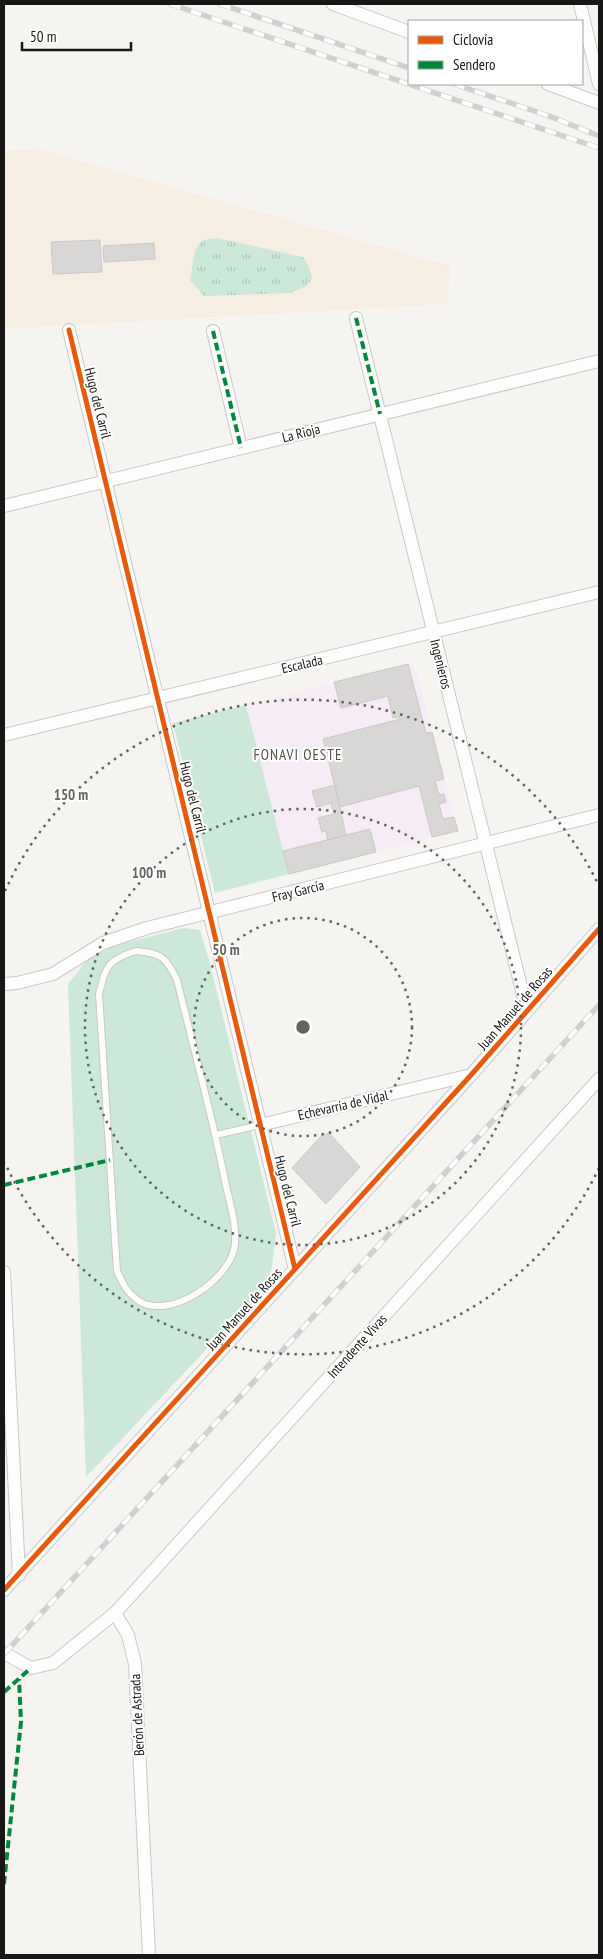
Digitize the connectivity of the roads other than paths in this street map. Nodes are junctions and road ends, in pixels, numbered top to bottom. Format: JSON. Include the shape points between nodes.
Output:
{"nodes":[{"id":1,"x":333,"y":4,"type":"edge"},
{"id":2,"x":580,"y":4,"type":"edge"},
{"id":3,"x":408,"y":32,"type":"edge"},
{"id":4,"x":599,"y":84,"type":"edge"},
{"id":5,"x":551,"y":85,"type":"edge"},
{"id":6,"x":599,"y":103,"type":"edge"},
{"id":7,"x":356,"y":318,"type":"dead end"},
{"id":8,"x":69,"y":330,"type":"dead end"},
{"id":9,"x":213,"y":331,"type":"dead end"},
{"id":10,"x":599,"y":361,"type":"edge"},
{"id":11,"x":380,"y":414,"type":"junction"},
{"id":12,"x":242,"y":448,"type":"junction"},
{"id":13,"x":105,"y":481,"type":"junction"},
{"id":14,"x":4,"y":506,"type":"edge"},
{"id":15,"x":599,"y":592,"type":"edge"},
{"id":16,"x":434,"y":632,"type":"junction"},
{"id":17,"x":158,"y":698,"type":"junction"},
{"id":18,"x":4,"y":735,"type":"edge"},
{"id":19,"x":599,"y":815,"type":"edge"},
{"id":20,"x":486,"y":844,"type":"junction"},
{"id":21,"x":209,"y":913,"type":"junction"},
{"id":22,"x":599,"y":929,"type":"edge"},
{"id":23,"x":4,"y":984,"type":"edge"},
{"id":24,"x":527,"y":1011,"type":"junction"},
{"id":25,"x":471,"y":1075,"type":"junction"},
{"id":26,"x":599,"y":1079,"type":"edge"},
{"id":27,"x":260,"y":1125,"type":"junction"},
{"id":28,"x":216,"y":1136,"type":"junction"},
{"id":29,"x":295,"y":1269,"type":"junction"},
{"id":30,"x":4,"y":1272,"type":"edge"},
{"id":31,"x":19,"y":1575,"type":"junction"},
{"id":32,"x":4,"y":1590,"type":"edge"},
{"id":33,"x":115,"y":1613,"type":"junction"},
{"id":34,"x":4,"y":1653,"type":"edge"},
{"id":35,"x":149,"y":1955,"type":"edge"}],
"edges":[{"from":1,"to":3,"type":"street"},
{"from":2,"to":4,"type":"street"},
{"from":5,"to":6,"type":"street"},
{"from":7,"to":11,"type":"street","name":"Ingenieros"},
{"from":8,"to":13,"type":"street","name":"Hugo del Carril"},
{"from":9,"to":12,"type":"street"},
{"from":10,"to":11,"type":"street","name":"La Rioja"},
{"from":11,"to":12,"type":"street","name":"La Rioja"},
{"from":11,"to":16,"type":"street","name":"Ingenieros"},
{"from":12,"to":13,"type":"street","name":"La Rioja"},
{"from":13,"to":14,"type":"street","name":"La Rioja"},
{"from":13,"to":17,"type":"street","name":"Hugo del Carril"},
{"from":15,"to":16,"type":"street","name":"Escalada"},
{"from":16,"to":17,"type":"street","name":"Escalada"},
{"from":16,"to":20,"type":"street","name":"Ingenieros"},
{"from":17,"to":18,"type":"street","name":"Escalada"},
{"from":17,"to":21,"type":"street","name":"Hugo del Carril"},
{"from":19,"to":20,"type":"street","name":"Fray García"},
{"from":20,"to":21,"type":"street","name":"Fray García"},
{"from":20,"to":24,"type":"street","name":"Ingenieros"},
{"from":21,"to":23,"type":"street","name":"Fray García","via":[[102,943],[53,974]]},
{"from":21,"to":27,"type":"street","name":"Hugo del Carril"},
{"from":22,"to":24,"type":"street","name":"Juan Manuel de Rosas"},
{"from":24,"to":25,"type":"street","name":"Juan Manuel de Rosas"},
{"from":25,"to":27,"type":"street","name":"Echevarría de Vidal"},
{"from":25,"to":29,"type":"street","name":"Juan Manuel de Rosas"},
{"from":26,"to":33,"type":"street","name":"Intendente Vivas"},
{"from":27,"to":28,"type":"lane","name":"Echevarría de Vidal"},
{"from":27,"to":29,"type":"street","name":"Hugo del Carril"},
{"from":28,"to":28,"type":"lane","via":[[234,1223],[235,1245],[227,1265],[210,1285],[187,1300],[162,1306],[141,1302],[125,1290],[117,1271],[99,994],[105,970],[117,957],[136,951],[155,952],[169,964],[177,980]]},
{"from":29,"to":31,"type":"street","name":"Juan Manuel de Rosas"},
{"from":30,"to":31,"type":"street"},
{"from":31,"to":32,"type":"street","name":"Juan Manuel de Rosas"},
{"from":33,"to":34,"type":"street","via":[[53,1662],[31,1668]]},
{"from":33,"to":35,"type":"street","name":"Berón de Astrada","via":[[128,1635],[135,1664]]}]}
